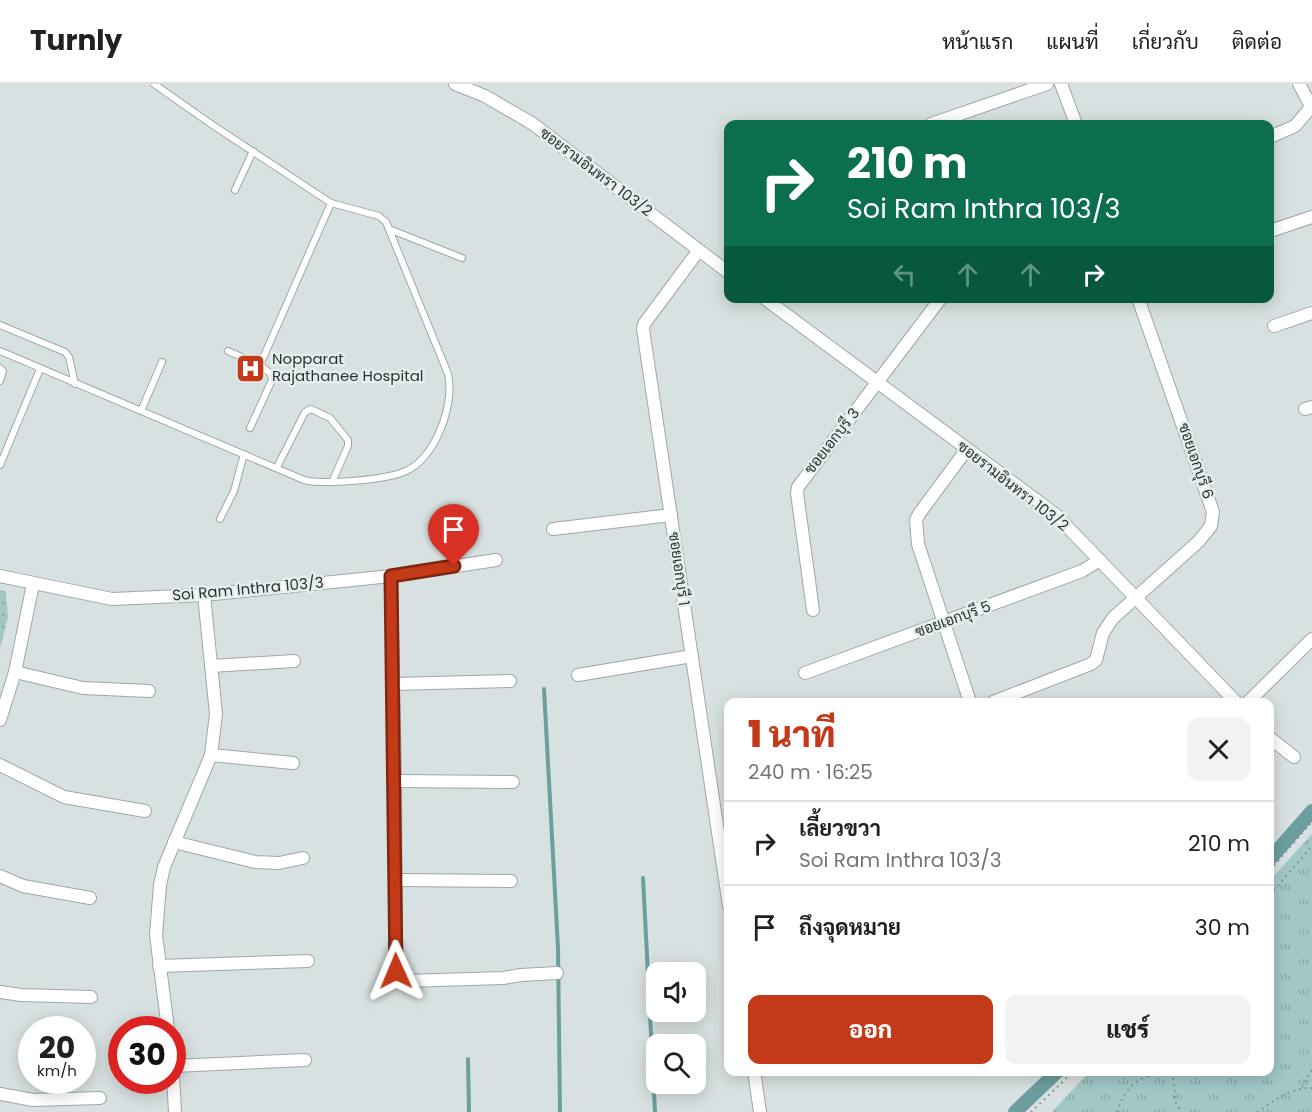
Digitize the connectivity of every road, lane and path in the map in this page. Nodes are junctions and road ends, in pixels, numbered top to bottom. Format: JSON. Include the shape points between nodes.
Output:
{"nodes":[{"id":1,"x":154,"y":84,"type":"edge"},
{"id":2,"x":455,"y":84,"type":"edge"},
{"id":3,"x":1047,"y":84,"type":"edge"},
{"id":4,"x":1061,"y":84,"type":"edge"},
{"id":5,"x":1299,"y":84,"type":"edge"},
{"id":6,"x":1312,"y":107,"type":"edge"},
{"id":7,"x":943,"y":120,"type":"edge"},
{"id":8,"x":1074,"y":120,"type":"edge"},
{"id":9,"x":1274,"y":135,"type":"edge"},
{"id":10,"x":252,"y":151,"type":"junction"},
{"id":11,"x":235,"y":190,"type":"dead end"},
{"id":12,"x":331,"y":203,"type":"junction"},
{"id":13,"x":1312,"y":217,"type":"edge"},
{"id":14,"x":389,"y":229,"type":"junction"},
{"id":15,"x":1274,"y":230,"type":"edge"},
{"id":16,"x":699,"y":250,"type":"junction"},
{"id":17,"x":462,"y":258,"type":"dead end"},
{"id":18,"x":724,"y":269,"type":"edge"},
{"id":19,"x":771,"y":303,"type":"edge"},
{"id":20,"x":937,"y":303,"type":"edge"},
{"id":21,"x":1140,"y":303,"type":"edge"},
{"id":22,"x":1312,"y":313,"type":"edge"},
{"id":23,"x":0,"y":325,"type":"edge"},
{"id":24,"x":1274,"y":326,"type":"dead end"},
{"id":25,"x":0,"y":351,"type":"edge"},
{"id":26,"x":228,"y":351,"type":"dead end"},
{"id":27,"x":162,"y":362,"type":"dead end"},
{"id":28,"x":260,"y":365,"type":"junction"},
{"id":29,"x":0,"y":368,"type":"edge"},
{"id":30,"x":40,"y":369,"type":"junction"},
{"id":31,"x":0,"y":381,"type":"edge"},
{"id":32,"x":877,"y":382,"type":"junction"},
{"id":33,"x":75,"y":384,"type":"junction"},
{"id":34,"x":141,"y":411,"type":"junction"},
{"id":35,"x":250,"y":428,"type":"dead end"},
{"id":36,"x":967,"y":449,"type":"junction"},
{"id":37,"x":244,"y":454,"type":"junction"},
{"id":38,"x":0,"y":465,"type":"edge"},
{"id":39,"x":277,"y":467,"type":"junction"},
{"id":40,"x":332,"y":482,"type":"junction"},
{"id":41,"x":671,"y":515,"type":"junction"},
{"id":42,"x":220,"y":519,"type":"dead end"},
{"id":43,"x":554,"y":529,"type":"dead end"},
{"id":44,"x":496,"y":560,"type":"dead end"},
{"id":45,"x":1100,"y":560,"type":"junction"},
{"id":46,"x":0,"y":576,"type":"edge"},
{"id":47,"x":391,"y":576,"type":"junction"},
{"id":48,"x":33,"y":584,"type":"junction"},
{"id":49,"x":204,"y":595,"type":"junction"},
{"id":50,"x":1136,"y":598,"type":"junction"},
{"id":51,"x":813,"y":610,"type":"dead end"},
{"id":52,"x":944,"y":623,"type":"junction"},
{"id":53,"x":1312,"y":639,"type":"edge"},
{"id":54,"x":692,"y":656,"type":"junction"},
{"id":55,"x":294,"y":661,"type":"dead end"},
{"id":56,"x":210,"y":666,"type":"junction"},
{"id":57,"x":15,"y":672,"type":"junction"},
{"id":58,"x":805,"y":673,"type":"dead end"},
{"id":59,"x":578,"y":675,"type":"dead end"},
{"id":60,"x":510,"y":681,"type":"dead end"},
{"id":61,"x":393,"y":684,"type":"junction"},
{"id":62,"x":149,"y":691,"type":"dead end"},
{"id":63,"x":969,"y":698,"type":"edge"},
{"id":64,"x":1004,"y":698,"type":"edge"},
{"id":65,"x":1232,"y":698,"type":"edge"},
{"id":66,"x":1252,"y":698,"type":"edge"},
{"id":67,"x":0,"y":720,"type":"edge"},
{"id":68,"x":1274,"y":741,"type":"edge"},
{"id":69,"x":211,"y":755,"type":"junction"},
{"id":70,"x":1294,"y":757,"type":"dead end"},
{"id":71,"x":293,"y":763,"type":"dead end"},
{"id":72,"x":0,"y":765,"type":"edge"},
{"id":73,"x":395,"y":781,"type":"junction"},
{"id":74,"x":513,"y":782,"type":"dead end"},
{"id":75,"x":145,"y":811,"type":"dead end"},
{"id":76,"x":1312,"y":822,"type":"edge"},
{"id":77,"x":174,"y":842,"type":"junction"},
{"id":78,"x":1312,"y":846,"type":"edge"},
{"id":79,"x":303,"y":858,"type":"dead end"},
{"id":80,"x":1274,"y":865,"type":"edge"},
{"id":81,"x":724,"y":872,"type":"edge"},
{"id":82,"x":0,"y":876,"type":"edge"},
{"id":83,"x":395,"y":880,"type":"junction"},
{"id":84,"x":512,"y":881,"type":"dead end"},
{"id":85,"x":1274,"y":890,"type":"edge"},
{"id":86,"x":90,"y":898,"type":"dead end"},
{"id":87,"x":308,"y":961,"type":"dead end"},
{"id":88,"x":159,"y":966,"type":"junction"},
{"id":89,"x":556,"y":973,"type":"dead end"},
{"id":90,"x":0,"y":992,"type":"edge"},
{"id":91,"x":91,"y":997,"type":"dead end"},
{"id":92,"x":166,"y":1016,"type":"edge"},
{"id":93,"x":304,"y":1060,"type":"dead end"},
{"id":94,"x":186,"y":1062,"type":"edge"},
{"id":95,"x":1312,"y":1071,"type":"edge"},
{"id":96,"x":755,"y":1076,"type":"edge"},
{"id":97,"x":1069,"y":1076,"type":"edge"},
{"id":98,"x":1149,"y":1076,"type":"edge"},
{"id":99,"x":1173,"y":1076,"type":"edge"},
{"id":100,"x":1302,"y":1087,"type":"junction"},
{"id":101,"x":1312,"y":1088,"type":"edge"},
{"id":102,"x":0,"y":1094,"type":"edge"},
{"id":103,"x":174,"y":1094,"type":"edge"},
{"id":104,"x":100,"y":1098,"type":"dead end"},
{"id":105,"x":1181,"y":1111,"type":"edge"},
{"id":106,"x":175,"y":1112,"type":"edge"},
{"id":107,"x":760,"y":1112,"type":"edge"},
{"id":108,"x":1031,"y":1112,"type":"edge"},
{"id":109,"x":1117,"y":1112,"type":"edge"},
{"id":110,"x":1257,"y":1112,"type":"edge"}],
"edges":[{"from":1,"to":10,"type":"lane"},
{"from":2,"to":16,"type":"street","name":"ซอยรามอินทรา 103/2","via":[[485,96],[533,124]]},
{"from":3,"to":7,"type":"street"},
{"from":4,"to":8,"type":"street"},
{"from":5,"to":6,"type":"street"},
{"from":6,"to":9,"type":"street","via":[[1295,126]]},
{"from":10,"to":11,"type":"lane"},
{"from":10,"to":12,"type":"lane"},
{"from":12,"to":14,"type":"lane","via":[[379,216]]},
{"from":12,"to":28,"type":"lane"},
{"from":13,"to":15,"type":"street"},
{"from":14,"to":17,"type":"lane"},
{"from":14,"to":40,"type":"lane","via":[[447,374],[450,395],[432,444],[407,471]]},
{"from":16,"to":18,"type":"street","name":"ซอยรามอินทรา 103/2"},
{"from":16,"to":41,"type":"street","name":"ซอยเอกบุรี 1","via":[[643,329]]},
{"from":19,"to":32,"type":"street","name":"ซอยรามอินทรา 103/2"},
{"from":20,"to":32,"type":"street","name":"ซอยเอกบุรี 3"},
{"from":21,"to":50,"type":"street","name":"ซอยเอกบุรี 6","via":[[1214,512],[1211,526],[1198,542]]},
{"from":22,"to":24,"type":"street"},
{"from":23,"to":33,"type":"lane","via":[[65,352]]},
{"from":25,"to":30,"type":"lane"},
{"from":26,"to":28,"type":"lane"},
{"from":27,"to":34,"type":"lane"},
{"from":28,"to":35,"type":"lane","via":[[272,380]]},
{"from":29,"to":31,"type":"lane"},
{"from":30,"to":33,"type":"lane"},
{"from":30,"to":38,"type":"lane"},
{"from":32,"to":36,"type":"street","name":"ซอยรามอินทรา 103/2"},
{"from":32,"to":51,"type":"street","name":"ซอยเอกบุรี 3","via":[[798,487]]},
{"from":33,"to":34,"type":"lane"},
{"from":34,"to":37,"type":"lane"},
{"from":36,"to":45,"type":"street","name":"ซอยรามอินทรา 103/2","via":[[1054,514]]},
{"from":36,"to":52,"type":"street","via":[[916,520],[918,544]]},
{"from":37,"to":39,"type":"lane"},
{"from":37,"to":42,"type":"lane","via":[[234,491]]},
{"from":39,"to":40,"type":"lane","via":[[304,480]]},
{"from":39,"to":40,"type":"lane","via":[[305,412],[311,409],[330,418],[348,440]]},
{"from":41,"to":43,"type":"street"},
{"from":41,"to":54,"type":"street","name":"ซอยเอกบุรี 1"},
{"from":44,"to":47,"type":"street","name":"Soi Ram Inthra 103/3"},
{"from":45,"to":50,"type":"street","name":"ซอยรามอินทรา 103/2"},
{"from":45,"to":52,"type":"street","name":"ซอยเอกบุรี 5","via":[[1083,571]]},
{"from":46,"to":48,"type":"street","name":"Soi Ram Inthra 103/3"},
{"from":47,"to":49,"type":"street","name":"Soi Ram Inthra 103/3"},
{"from":47,"to":61,"type":"street"},
{"from":48,"to":49,"type":"street","name":"Soi Ram Inthra 103/3","via":[[112,599]]},
{"from":48,"to":57,"type":"street"},
{"from":49,"to":56,"type":"street"},
{"from":50,"to":64,"type":"street","name":"ซอยเอกบุรี 6","via":[[1106,626],[1096,660],[1091,664]]},
{"from":50,"to":65,"type":"street","name":"ซอยรามอินทรา 103/2"},
{"from":52,"to":58,"type":"street","name":"ซอยเอกบุรี 5"},
{"from":52,"to":63,"type":"street"},
{"from":53,"to":66,"type":"street"},
{"from":54,"to":59,"type":"street"},
{"from":54,"to":81,"type":"street","name":"ซอยเอกบุรี 1"},
{"from":55,"to":56,"type":"street"},
{"from":56,"to":69,"type":"street","via":[[216,714]]},
{"from":57,"to":62,"type":"street","via":[[83,688]]},
{"from":57,"to":67,"type":"street"},
{"from":60,"to":61,"type":"street"},
{"from":61,"to":73,"type":"street"},
{"from":68,"to":70,"type":"street"},
{"from":69,"to":71,"type":"street"},
{"from":69,"to":77,"type":"street"},
{"from":72,"to":75,"type":"street","via":[[63,797]]},
{"from":73,"to":74,"type":"street"},
{"from":73,"to":83,"type":"street"},
{"from":76,"to":80,"type":"path"},
{"from":77,"to":79,"type":"street","via":[[255,862]]},
{"from":77,"to":88,"type":"street","via":[[160,885],[156,935]]},
{"from":78,"to":85,"type":"path"},
{"from":82,"to":86,"type":"street","via":[[23,886]]},
{"from":83,"to":84,"type":"street"},
{"from":83,"to":89,"type":"street","via":[[399,978],[503,978]]},
{"from":87,"to":88,"type":"street"},
{"from":88,"to":92,"type":"street"},
{"from":90,"to":91,"type":"street"},
{"from":93,"to":94,"type":"street"},
{"from":95,"to":100,"type":"path"},
{"from":96,"to":107,"type":"street"},
{"from":97,"to":108,"type":"path"},
{"from":98,"to":109,"type":"path","via":[[1135,1083],[1122,1097]]},
{"from":99,"to":105,"type":"path","via":[[1176,1104]]},
{"from":100,"to":101,"type":"path"},
{"from":100,"to":110,"type":"path"},
{"from":102,"to":104,"type":"street","via":[[33,1100]]},
{"from":103,"to":106,"type":"street"}]}
